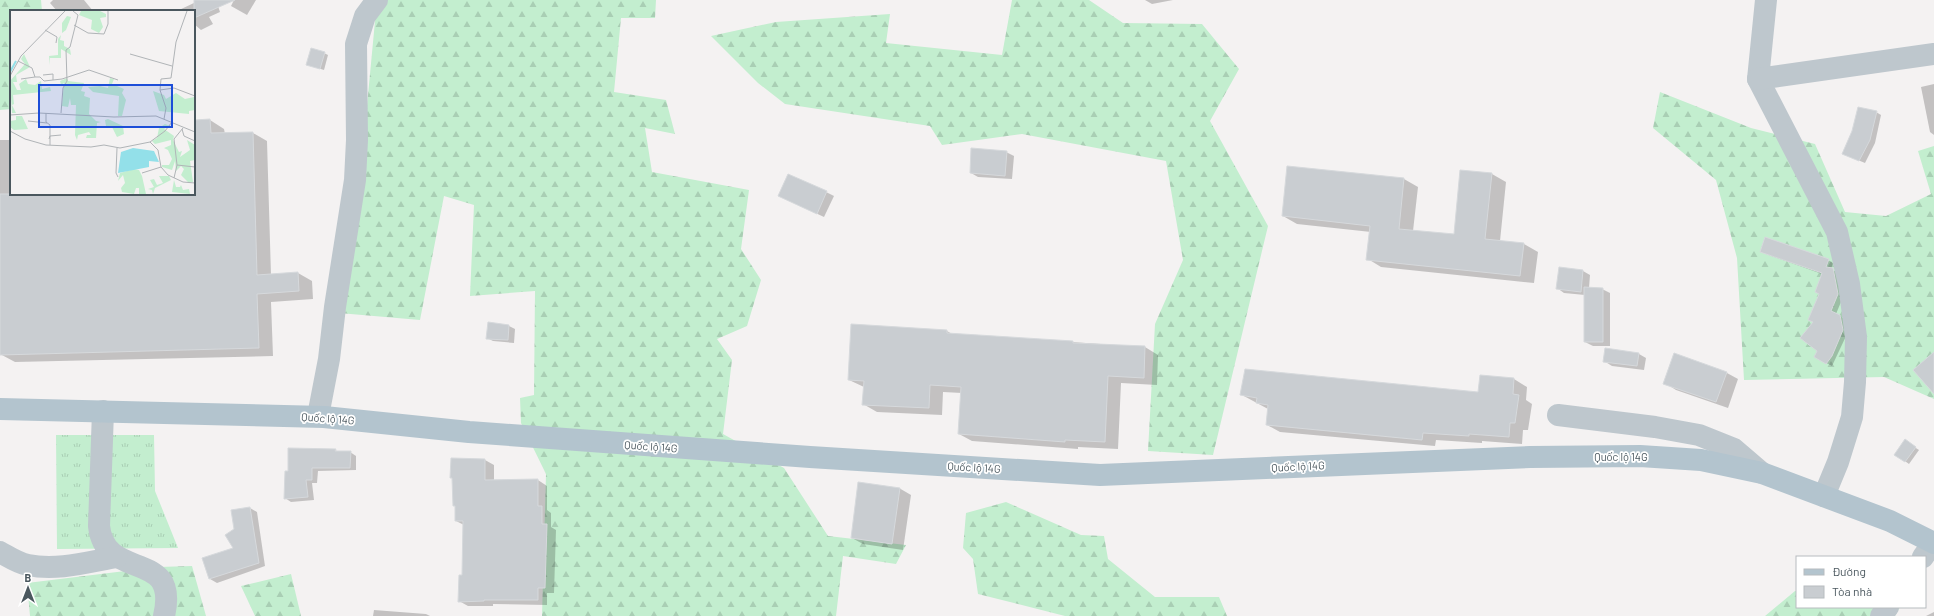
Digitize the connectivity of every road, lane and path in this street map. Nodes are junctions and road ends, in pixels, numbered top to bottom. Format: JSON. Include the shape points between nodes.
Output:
{"nodes":[{"id":1,"x":377,"y":0,"type":"edge"},
{"id":2,"x":1766,"y":0,"type":"edge"},
{"id":3,"x":1934,"y":54,"type":"edge"},
{"id":4,"x":1758,"y":79,"type":"junction"},
{"id":5,"x":0,"y":409,"type":"edge"},
{"id":6,"x":103,"y":411,"type":"junction"},
{"id":7,"x":1558,"y":415,"type":"dead end"},
{"id":8,"x":318,"y":416,"type":"junction"},
{"id":9,"x":1762,"y":473,"type":"junction"},
{"id":10,"x":1824,"y":496,"type":"junction"},
{"id":11,"x":1930,"y":548,"type":"edge"},
{"id":12,"x":0,"y":552,"type":"edge"},
{"id":13,"x":117,"y":557,"type":"junction"},
{"id":14,"x":1887,"y":608,"type":"edge"},
{"id":15,"x":164,"y":616,"type":"edge"},
{"id":16,"x":1881,"y":616,"type":"edge"}],
"edges":[{"from":1,"to":8,"type":"street","via":[[366,16],[356,44],[355,180],[329,359]]},
{"from":2,"to":4,"type":"street"},
{"from":3,"to":4,"type":"street"},
{"from":4,"to":10,"type":"street","via":[[1837,232],[1849,284],[1856,337],[1852,417]]},
{"from":5,"to":6,"type":"main road","name":"Quốc lộ 14G"},
{"from":6,"to":8,"type":"main road","name":"Quốc lộ 14G"},
{"from":6,"to":13,"type":"street","via":[[99,526],[102,543]]},
{"from":7,"to":9,"type":"street","via":[[1699,435],[1734,449]]},
{"from":8,"to":9,"type":"main road","name":"Quốc lộ 14G","via":[[485,433],[1100,475],[1530,457],[1640,456],[1701,460]]},
{"from":9,"to":10,"type":"main road","name":"Quốc lộ 14G"},
{"from":10,"to":11,"type":"main road","name":"Quốc lộ 14G","via":[[1890,521]]},
{"from":12,"to":13,"type":"street","via":[[28,565],[47,566],[68,566]]},
{"from":13,"to":15,"type":"street","via":[[158,575],[167,592]]},
{"from":14,"to":16,"type":"street"}]}
